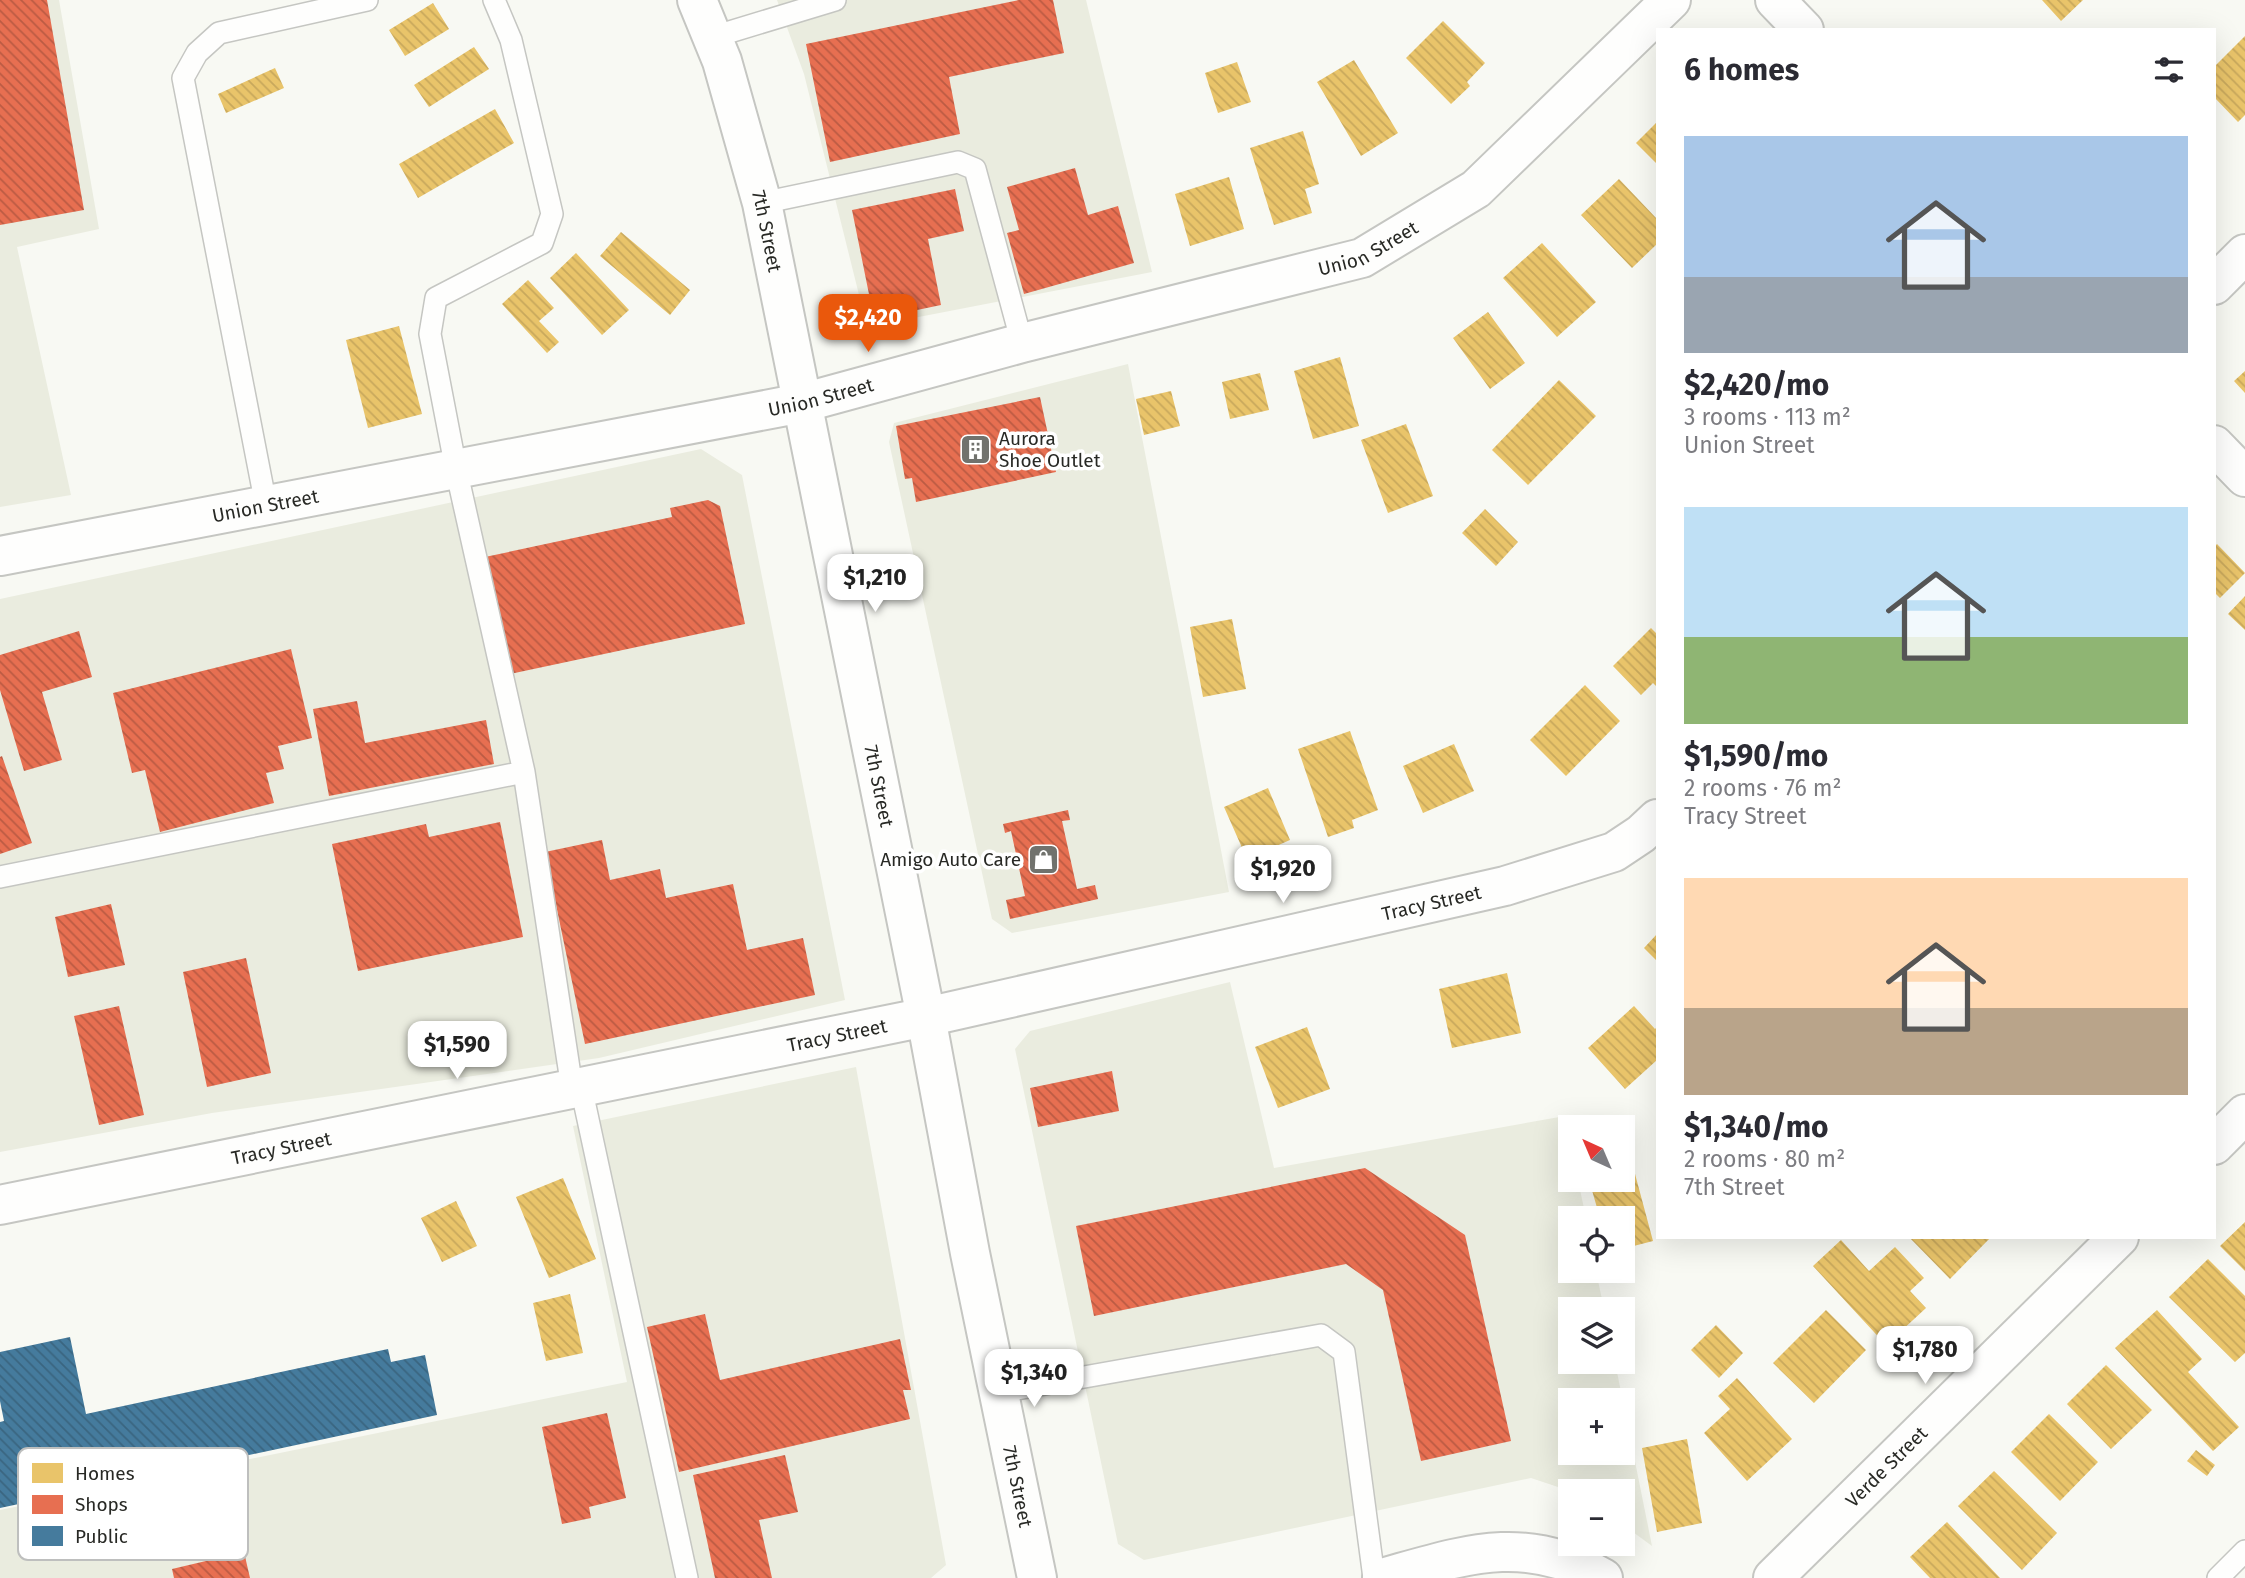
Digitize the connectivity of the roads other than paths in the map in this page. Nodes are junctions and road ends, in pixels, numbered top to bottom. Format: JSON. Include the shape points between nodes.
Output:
{"nodes":[{"id":1,"x":367,"y":0,"type":"edge"},
{"id":2,"x":494,"y":0,"type":"edge"},
{"id":3,"x":697,"y":0,"type":"edge"},
{"id":4,"x":835,"y":0,"type":"edge"},
{"id":5,"x":1671,"y":0,"type":"edge"},
{"id":6,"x":1775,"y":0,"type":"edge"},
{"id":7,"x":1802,"y":28,"type":"edge"},
{"id":8,"x":713,"y":37,"type":"junction"},
{"id":9,"x":762,"y":203,"type":"junction"},
{"id":10,"x":2245,"y":254,"type":"edge"},
{"id":11,"x":2216,"y":283,"type":"edge"},
{"id":12,"x":1022,"y":343,"type":"junction"},
{"id":13,"x":802,"y":403,"type":"junction"},
{"id":14,"x":2216,"y":447,"type":"edge"},
{"id":15,"x":456,"y":469,"type":"junction"},
{"id":16,"x":2245,"y":477,"type":"edge"},
{"id":17,"x":266,"y":505,"type":"junction"},
{"id":18,"x":0,"y":556,"type":"edge"},
{"id":19,"x":524,"y":772,"type":"junction"},
{"id":20,"x":1656,"y":820,"type":"edge"},
{"id":21,"x":0,"y":877,"type":"edge"},
{"id":22,"x":926,"y":1017,"type":"junction"},
{"id":23,"x":576,"y":1087,"type":"junction"},
{"id":24,"x":2245,"y":1114,"type":"edge"},
{"id":25,"x":2216,"y":1142,"type":"edge"},
{"id":26,"x":0,"y":1205,"type":"edge"},
{"id":27,"x":2117,"y":1239,"type":"edge"},
{"id":28,"x":1000,"y":1392,"type":"junction"},
{"id":29,"x":2245,"y":1551,"type":"edge"},
{"id":30,"x":687,"y":1578,"type":"edge"},
{"id":31,"x":1037,"y":1578,"type":"edge"},
{"id":32,"x":1374,"y":1578,"type":"edge"},
{"id":33,"x":1382,"y":1578,"type":"edge"},
{"id":34,"x":1603,"y":1578,"type":"edge"},
{"id":35,"x":1773,"y":1578,"type":"edge"},
{"id":36,"x":2218,"y":1578,"type":"edge"}],
"edges":[{"from":1,"to":17,"type":"lane","via":[[219,33],[197,53],[183,78]]},
{"from":2,"to":15,"type":"lane","via":[[511,40],[552,214],[542,243],[436,298],[430,334]]},
{"from":3,"to":8,"type":"street","name":"7th Street"},
{"from":4,"to":8,"type":"lane"},
{"from":5,"to":12,"type":"street","name":"Union Street","via":[[1476,189],[1362,258]]},
{"from":6,"to":7,"type":"street"},
{"from":8,"to":9,"type":"street","name":"7th Street"},
{"from":9,"to":12,"type":"lane","via":[[958,162],[975,169]]},
{"from":9,"to":13,"type":"street","name":"7th Street"},
{"from":10,"to":11,"type":"street"},
{"from":12,"to":13,"type":"street","name":"Union Street"},
{"from":13,"to":15,"type":"street","name":"Union Street"},
{"from":13,"to":22,"type":"street","name":"7th Street"},
{"from":14,"to":16,"type":"street"},
{"from":15,"to":17,"type":"street","name":"Union Street"},
{"from":15,"to":19,"type":"lane"},
{"from":17,"to":18,"type":"street","name":"Union Street"},
{"from":19,"to":21,"type":"lane"},
{"from":19,"to":23,"type":"lane"},
{"from":20,"to":22,"type":"street","name":"Tracy Street","via":[[1614,852],[1506,886]]},
{"from":22,"to":23,"type":"street","name":"Tracy Street"},
{"from":22,"to":28,"type":"street","name":"7th Street"},
{"from":23,"to":26,"type":"street","name":"Tracy Street"},
{"from":23,"to":30,"type":"lane"},
{"from":24,"to":25,"type":"street"},
{"from":27,"to":35,"type":"street","name":"Verde Street"},
{"from":28,"to":31,"type":"street","name":"7th Street"},
{"from":28,"to":32,"type":"lane","via":[[1321,1335],[1344,1352]]},
{"from":29,"to":36,"type":"lane"},
{"from":33,"to":34,"type":"street","via":[[1468,1555],[1523,1550],[1569,1560]]}]}
